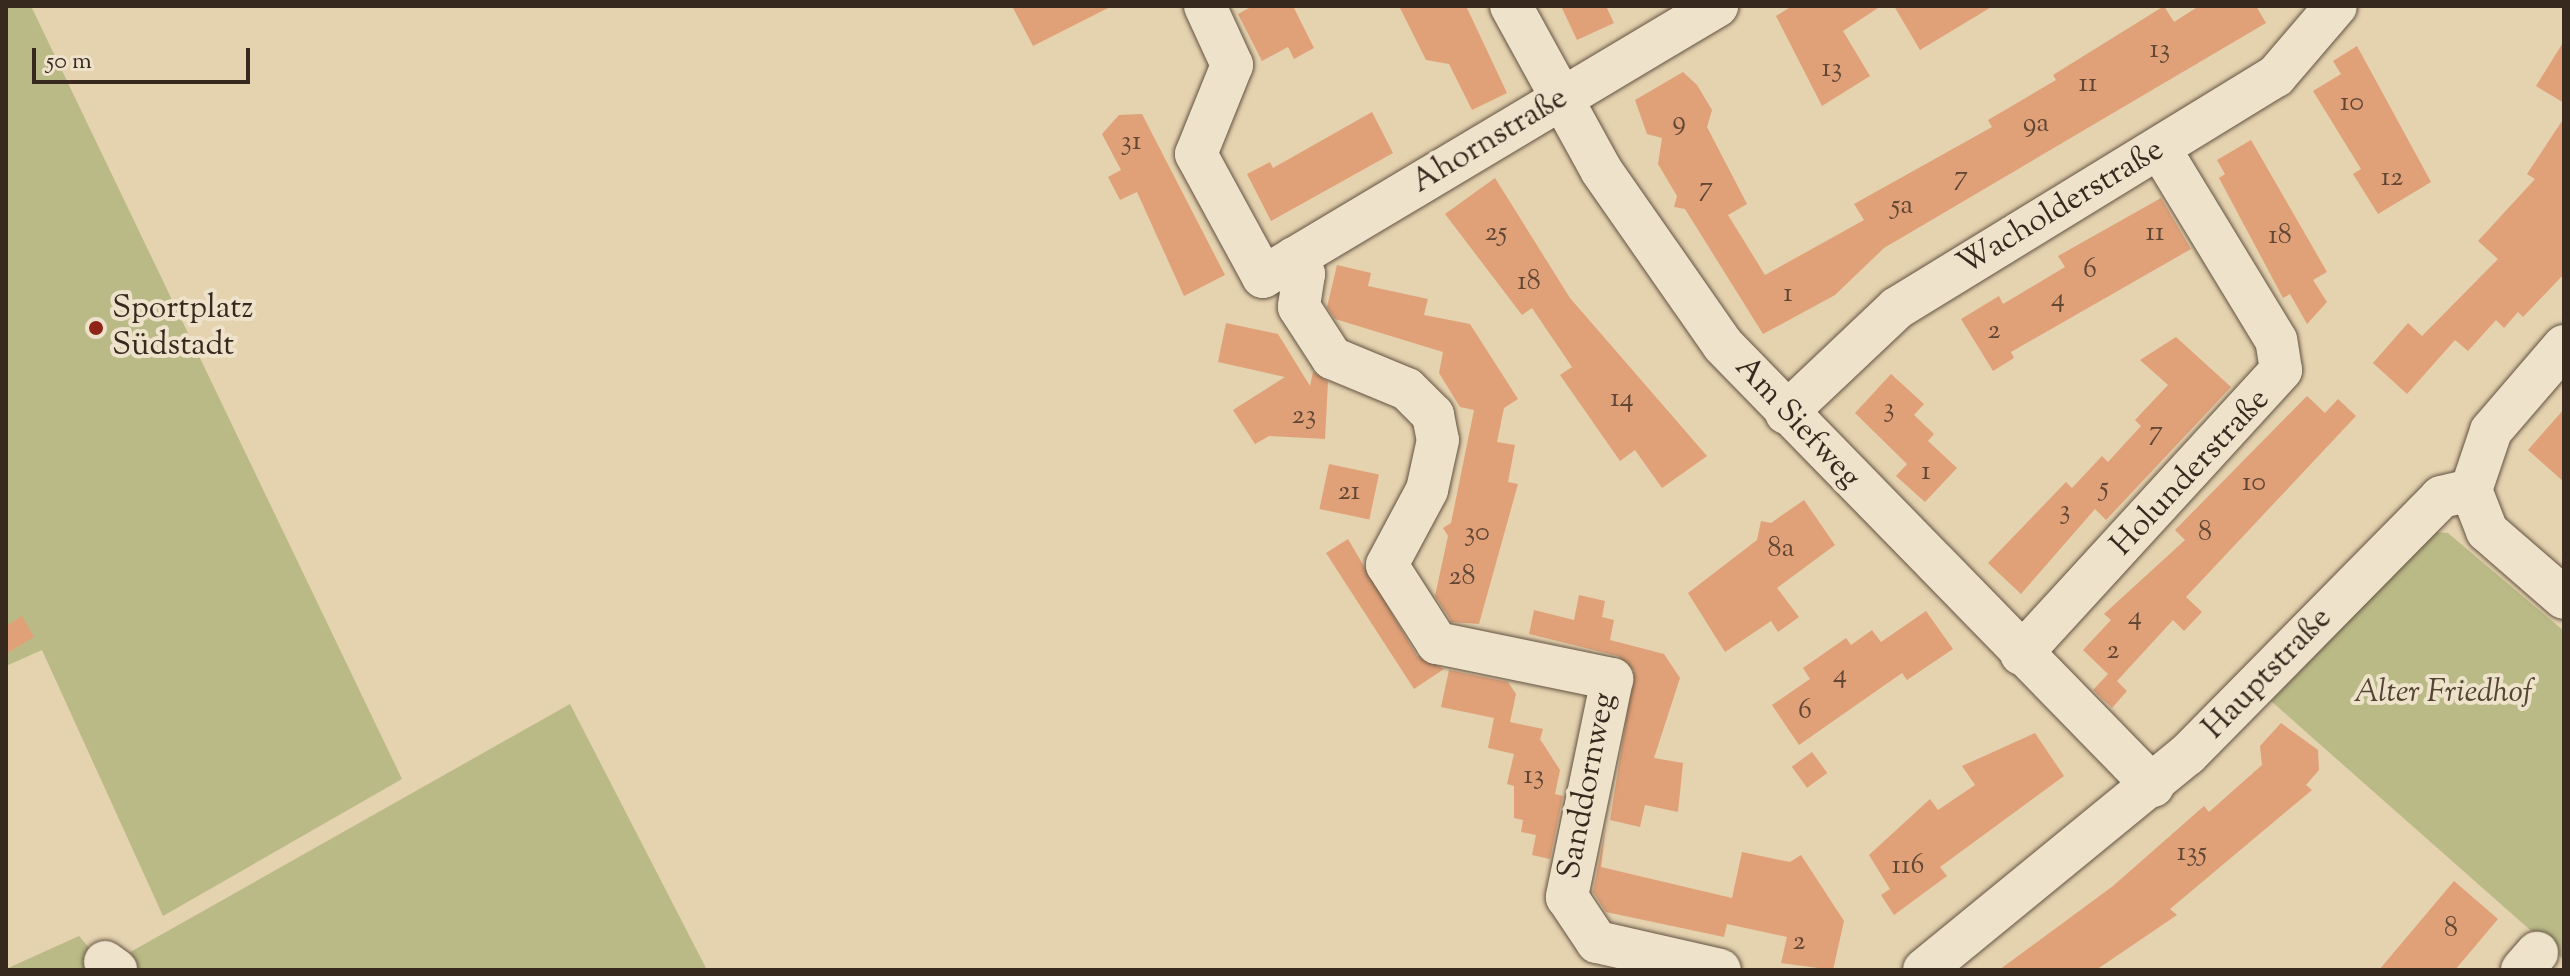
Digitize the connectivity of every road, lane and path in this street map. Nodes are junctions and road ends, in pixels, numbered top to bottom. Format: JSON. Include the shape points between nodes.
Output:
{"nodes":[{"id":1,"x":1205,"y":6,"type":"edge"},
{"id":2,"x":1511,"y":6,"type":"edge"},
{"id":3,"x":1717,"y":6,"type":"edge"},
{"id":4,"x":2336,"y":6,"type":"edge"},
{"id":5,"x":1558,"y":101,"type":"junction"},
{"id":6,"x":2160,"y":149,"type":"junction"},
{"id":7,"x":1278,"y":267,"type":"junction"},
{"id":8,"x":2564,"y":346,"type":"edge"},
{"id":9,"x":1786,"y":413,"type":"junction"},
{"id":10,"x":2471,"y":490,"type":"junction"},
{"id":11,"x":2564,"y":598,"type":"edge"},
{"id":12,"x":2021,"y":654,"type":"junction"},
{"id":13,"x":2153,"y":786,"type":"junction"},
{"id":14,"x":1720,"y":970,"type":"edge"},
{"id":15,"x":1924,"y":970,"type":"edge"}],
"edges":[{"from":1,"to":7,"type":"street","name":"Sanddornweg","via":[[1232,65],[1196,154]]},
{"from":2,"to":5,"type":"street","name":"Am Siefweg"},
{"from":3,"to":5,"type":"street","name":"Ahornstraße"},
{"from":4,"to":6,"type":"street","name":"Wacholderstraße","via":[[2276,76]]},
{"from":5,"to":7,"type":"street","name":"Ahornstraße"},
{"from":5,"to":9,"type":"street","name":"Am Siefweg","via":[[1687,298]]},
{"from":6,"to":9,"type":"street","name":"Wacholderstraße","via":[[1897,308]]},
{"from":6,"to":12,"type":"street","name":"Holunderstraße","via":[[2276,340],[2281,370]]},
{"from":7,"to":14,"type":"street","name":"Sanddornweg","via":[[1304,274],[1299,307],[1332,358],[1417,394],[1433,415],[1438,440],[1427,490],[1387,565],[1437,643],[1612,679],[1567,897],[1597,942]]},
{"from":8,"to":10,"type":"street","via":[[2491,431]]},
{"from":9,"to":12,"type":"street","name":"Am Siefweg"},
{"from":10,"to":11,"type":"street","via":[[2487,531]]},
{"from":10,"to":13,"type":"street","name":"Hauptstraße","via":[[2445,494],[2428,509]]},
{"from":12,"to":13,"type":"street","name":"Am Siefweg"},
{"from":13,"to":15,"type":"street","name":"Hauptstraße"}]}
